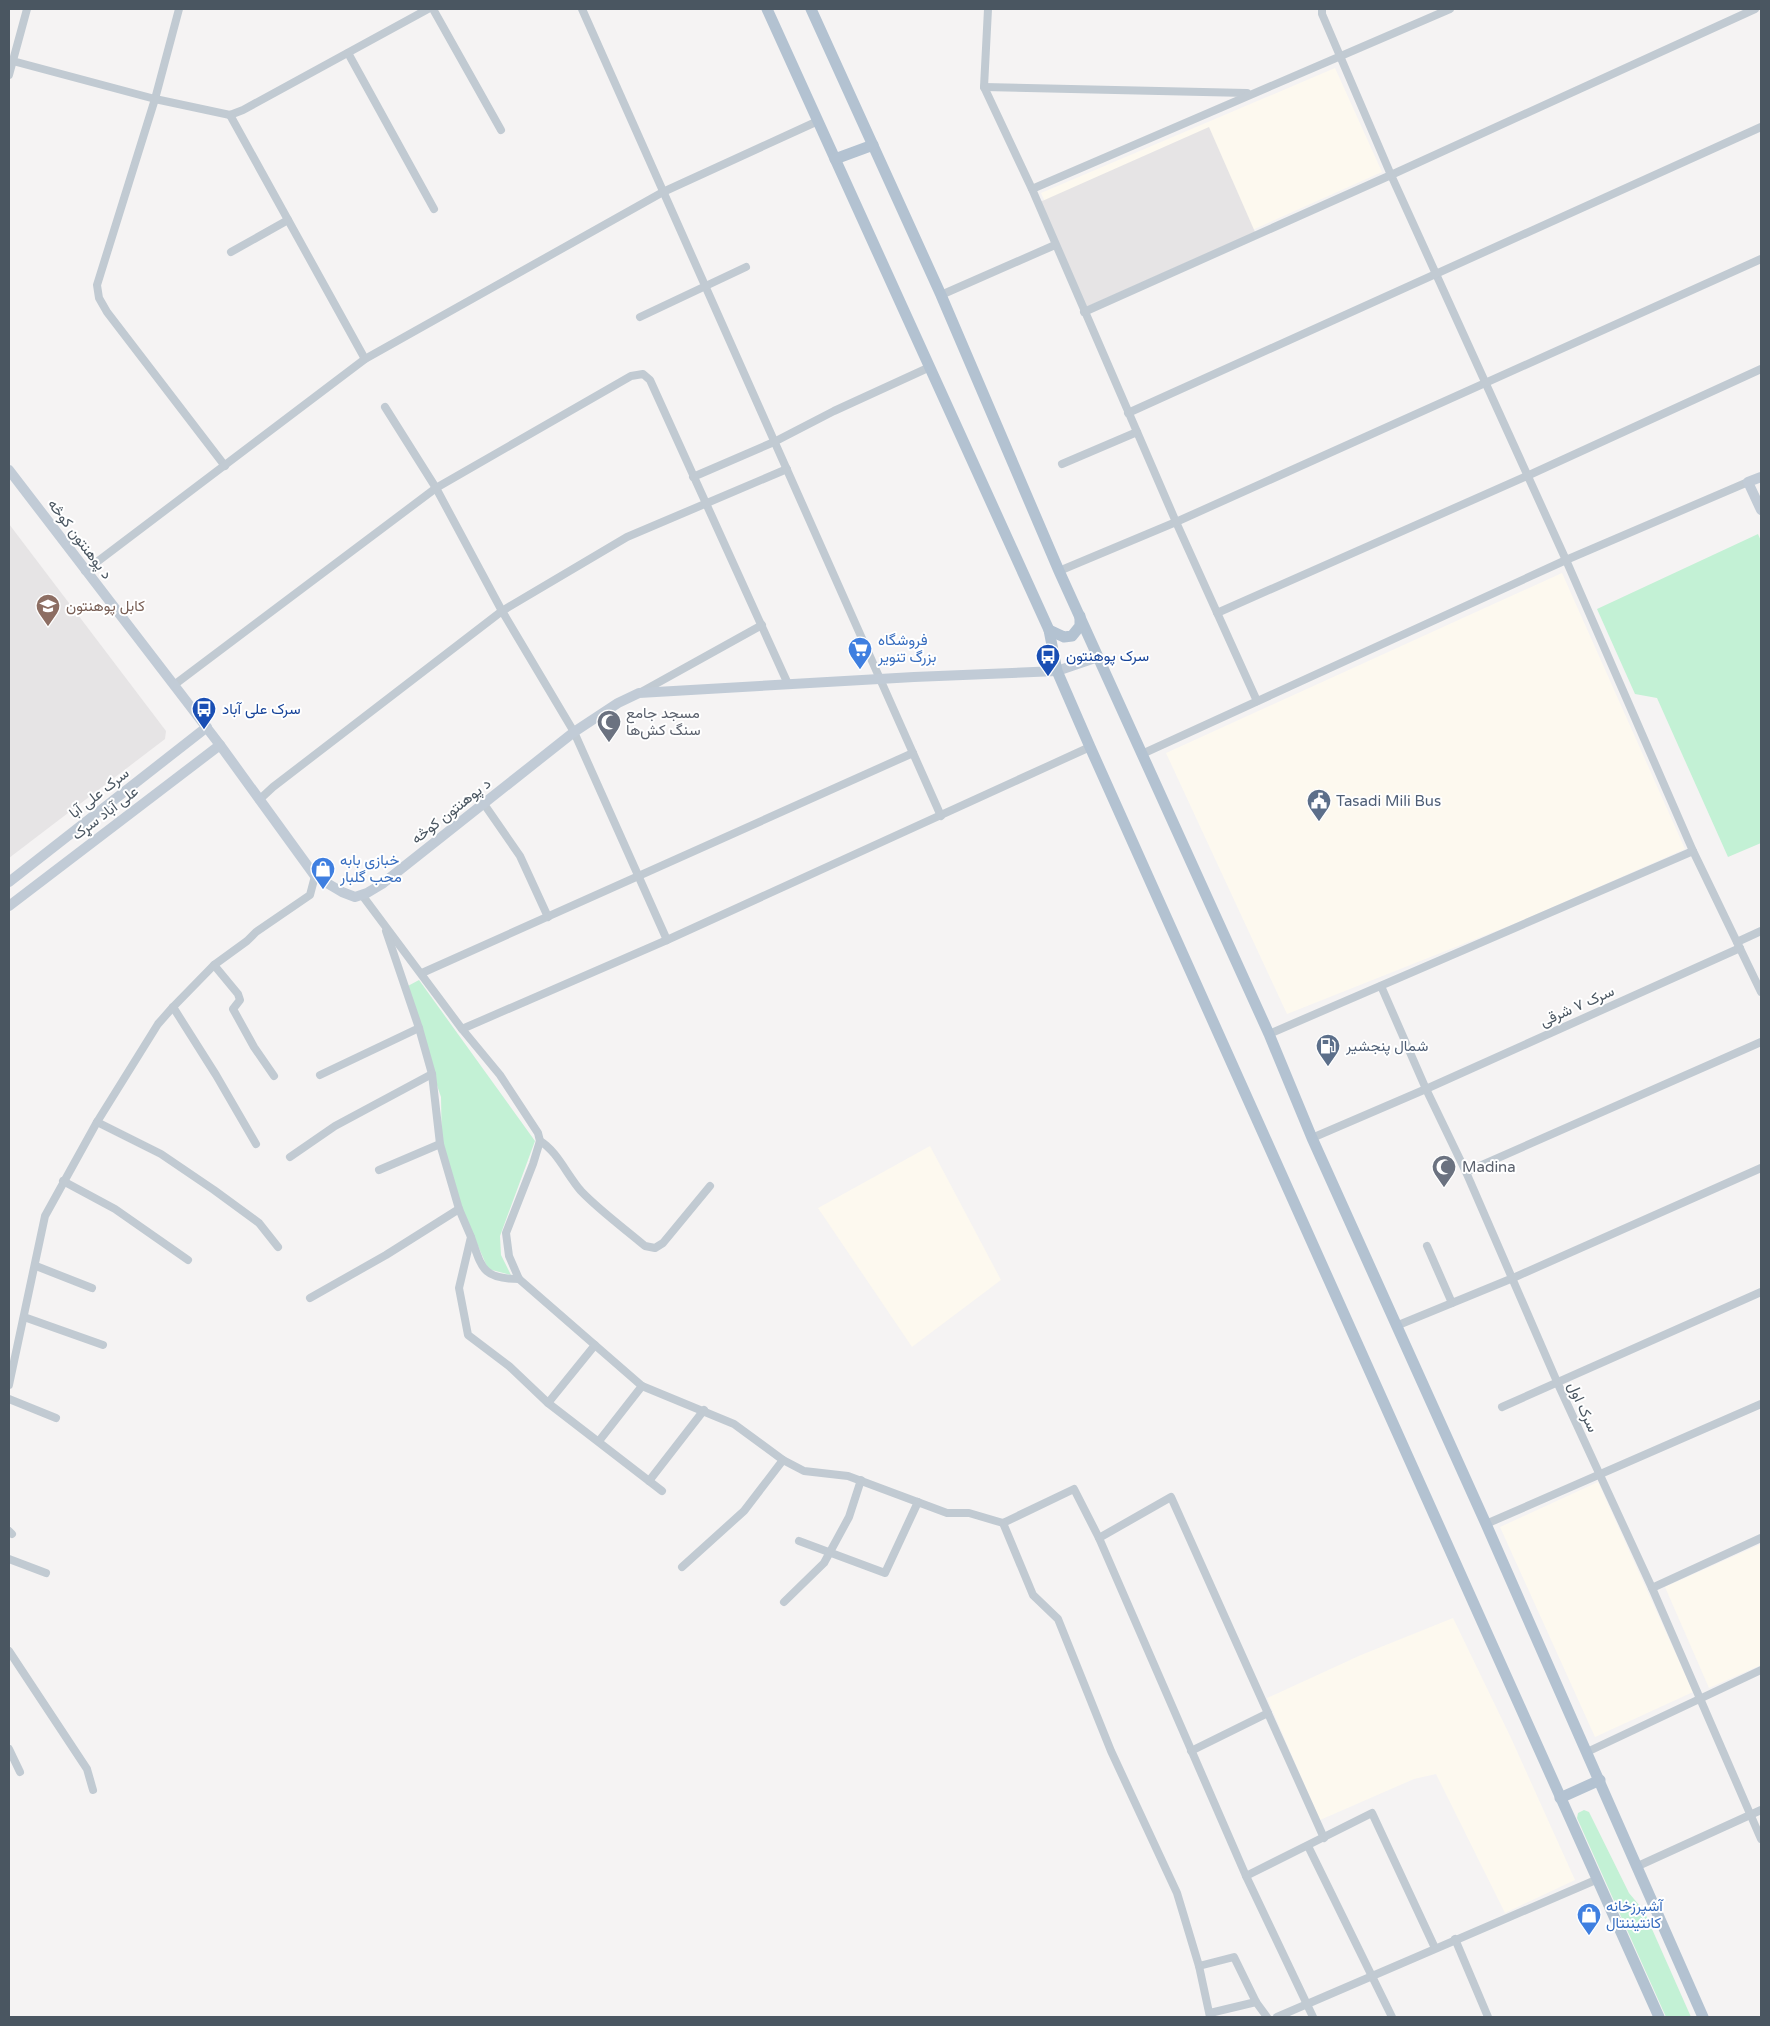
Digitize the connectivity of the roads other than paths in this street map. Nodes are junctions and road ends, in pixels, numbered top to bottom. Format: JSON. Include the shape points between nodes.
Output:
{"nodes":[{"id":1,"x":27,"y":9,"type":"edge"},
{"id":2,"x":179,"y":9,"type":"edge"},
{"id":3,"x":428,"y":9,"type":"edge"},
{"id":4,"x":433,"y":9,"type":"edge"},
{"id":5,"x":582,"y":9,"type":"edge"},
{"id":6,"x":767,"y":9,"type":"edge"},
{"id":7,"x":812,"y":9,"type":"edge"},
{"id":8,"x":988,"y":9,"type":"edge"},
{"id":9,"x":1322,"y":9,"type":"edge"},
{"id":10,"x":1450,"y":9,"type":"edge"},
{"id":11,"x":1754,"y":9,"type":"edge"},
{"id":12,"x":348,"y":53,"type":"junction"},
{"id":13,"x":1340,"y":57,"type":"junction"},
{"id":14,"x":11,"y":60,"type":"edge"},
{"id":15,"x":9,"y":75,"type":"edge"},
{"id":16,"x":984,"y":87,"type":"junction"},
{"id":17,"x":1251,"y":93,"type":"junction"},
{"id":18,"x":155,"y":99,"type":"junction"},
{"id":19,"x":230,"y":115,"type":"junction"},
{"id":20,"x":818,"y":121,"type":"junction"},
{"id":21,"x":1761,"y":127,"type":"edge"},
{"id":22,"x":501,"y":130,"type":"dead end"},
{"id":23,"x":873,"y":145,"type":"junction"},
{"id":24,"x":835,"y":159,"type":"junction"},
{"id":25,"x":1391,"y":175,"type":"junction"},
{"id":26,"x":1032,"y":189,"type":"junction"},
{"id":27,"x":663,"y":192,"type":"junction"},
{"id":28,"x":434,"y":209,"type":"dead end"},
{"id":29,"x":288,"y":220,"type":"junction"},
{"id":30,"x":1055,"y":244,"type":"junction"},
{"id":31,"x":231,"y":252,"type":"dead end"},
{"id":32,"x":1761,"y":259,"type":"edge"},
{"id":33,"x":746,"y":267,"type":"dead end"},
{"id":34,"x":1436,"y":274,"type":"junction"},
{"id":35,"x":706,"y":286,"type":"junction"},
{"id":36,"x":941,"y":295,"type":"junction"},
{"id":37,"x":1084,"y":312,"type":"junction"},
{"id":38,"x":640,"y":317,"type":"dead end"},
{"id":39,"x":365,"y":359,"type":"junction"},
{"id":40,"x":930,"y":367,"type":"junction"},
{"id":41,"x":1761,"y":369,"type":"edge"},
{"id":42,"x":1486,"y":383,"type":"junction"},
{"id":43,"x":385,"y":407,"type":"dead end"},
{"id":44,"x":1128,"y":413,"type":"junction"},
{"id":45,"x":1137,"y":432,"type":"junction"},
{"id":46,"x":774,"y":442,"type":"junction"},
{"id":47,"x":1062,"y":464,"type":"dead end"},
{"id":48,"x":225,"y":466,"type":"junction"},
{"id":49,"x":787,"y":469,"type":"junction"},
{"id":50,"x":9,"y":470,"type":"edge"},
{"id":51,"x":1527,"y":476,"type":"junction"},
{"id":52,"x":693,"y":477,"type":"junction"},
{"id":53,"x":1761,"y":477,"type":"edge"},
{"id":54,"x":1748,"y":482,"type":"junction"},
{"id":55,"x":436,"y":488,"type":"junction"},
{"id":56,"x":1758,"y":492,"type":"edge"},
{"id":57,"x":707,"y":504,"type":"junction"},
{"id":58,"x":1761,"y":510,"type":"edge"},
{"id":59,"x":1176,"y":522,"type":"junction"},
{"id":60,"x":1566,"y":560,"type":"junction"},
{"id":61,"x":85,"y":571,"type":"junction"},
{"id":62,"x":1059,"y":571,"type":"junction"},
{"id":63,"x":502,"y":611,"type":"junction"},
{"id":64,"x":1217,"y":613,"type":"junction"},
{"id":65,"x":1080,"y":616,"type":"junction"},
{"id":66,"x":762,"y":625,"type":"junction"},
{"id":67,"x":1049,"y":630,"type":"junction"},
{"id":68,"x":1098,"y":657,"type":"junction"},
{"id":69,"x":1057,"y":671,"type":"junction"},
{"id":70,"x":880,"y":680,"type":"junction"},
{"id":71,"x":788,"y":684,"type":"junction"},
{"id":72,"x":174,"y":685,"type":"junction"},
{"id":73,"x":639,"y":694,"type":"junction"},
{"id":74,"x":1257,"y":700,"type":"junction"},
{"id":75,"x":207,"y":728,"type":"junction"},
{"id":76,"x":574,"y":732,"type":"junction"},
{"id":77,"x":220,"y":745,"type":"junction"},
{"id":78,"x":1090,"y":747,"type":"junction"},
{"id":79,"x":912,"y":753,"type":"junction"},
{"id":80,"x":1142,"y":754,"type":"junction"},
{"id":81,"x":259,"y":800,"type":"junction"},
{"id":82,"x":484,"y":804,"type":"junction"},
{"id":83,"x":941,"y":816,"type":"junction"},
{"id":84,"x":1693,"y":850,"type":"junction"},
{"id":85,"x":638,"y":875,"type":"junction"},
{"id":86,"x":315,"y":876,"type":"junction"},
{"id":87,"x":9,"y":882,"type":"edge"},
{"id":88,"x":362,"y":895,"type":"junction"},
{"id":89,"x":9,"y":906,"type":"edge"},
{"id":90,"x":548,"y":917,"type":"junction"},
{"id":91,"x":384,"y":925,"type":"junction"},
{"id":92,"x":1761,"y":930,"type":"edge"},
{"id":93,"x":666,"y":940,"type":"junction"},
{"id":94,"x":1739,"y":945,"type":"junction"},
{"id":95,"x":214,"y":964,"type":"junction"},
{"id":96,"x":422,"y":973,"type":"junction"},
{"id":97,"x":1381,"y":986,"type":"junction"},
{"id":98,"x":1761,"y":992,"type":"edge"},
{"id":99,"x":173,"y":1007,"type":"junction"},
{"id":100,"x":419,"y":1028,"type":"junction"},
{"id":101,"x":462,"y":1029,"type":"junction"},
{"id":102,"x":1269,"y":1034,"type":"junction"},
{"id":103,"x":1761,"y":1042,"type":"edge"},
{"id":104,"x":432,"y":1074,"type":"junction"},
{"id":105,"x":320,"y":1075,"type":"dead end"},
{"id":106,"x":274,"y":1076,"type":"dead end"},
{"id":107,"x":1426,"y":1089,"type":"junction"},
{"id":108,"x":97,"y":1122,"type":"junction"},
{"id":109,"x":1312,"y":1138,"type":"junction"},
{"id":110,"x":540,"y":1141,"type":"junction"},
{"id":111,"x":256,"y":1144,"type":"dead end"},
{"id":112,"x":440,"y":1144,"type":"junction"},
{"id":113,"x":290,"y":1157,"type":"dead end"},
{"id":114,"x":1761,"y":1168,"type":"edge"},
{"id":115,"x":380,"y":1170,"type":"dead end"},
{"id":116,"x":1466,"y":1172,"type":"junction"},
{"id":117,"x":64,"y":1181,"type":"junction"},
{"id":118,"x":710,"y":1186,"type":"dead end"},
{"id":119,"x":460,"y":1209,"type":"junction"},
{"id":120,"x":471,"y":1237,"type":"junction"},
{"id":121,"x":1427,"y":1246,"type":"dead end"},
{"id":122,"x":278,"y":1247,"type":"dead end"},
{"id":123,"x":188,"y":1260,"type":"dead end"},
{"id":124,"x":36,"y":1266,"type":"junction"},
{"id":125,"x":1513,"y":1278,"type":"junction"},
{"id":126,"x":519,"y":1279,"type":"junction"},
{"id":127,"x":92,"y":1288,"type":"dead end"},
{"id":128,"x":1761,"y":1292,"type":"edge"},
{"id":129,"x":310,"y":1298,"type":"dead end"},
{"id":130,"x":1452,"y":1303,"type":"junction"},
{"id":131,"x":24,"y":1317,"type":"junction"},
{"id":132,"x":1396,"y":1326,"type":"junction"},
{"id":133,"x":103,"y":1345,"type":"dead end"},
{"id":134,"x":596,"y":1345,"type":"junction"},
{"id":135,"x":1558,"y":1384,"type":"junction"},
{"id":136,"x":9,"y":1386,"type":"edge"},
{"id":137,"x":642,"y":1386,"type":"junction"},
{"id":138,"x":9,"y":1399,"type":"edge"},
{"id":139,"x":548,"y":1403,"type":"junction"},
{"id":140,"x":1761,"y":1404,"type":"edge"},
{"id":141,"x":1502,"y":1407,"type":"dead end"},
{"id":142,"x":704,"y":1410,"type":"junction"},
{"id":143,"x":56,"y":1418,"type":"dead end"},
{"id":144,"x":599,"y":1441,"type":"junction"},
{"id":145,"x":784,"y":1460,"type":"junction"},
{"id":146,"x":1599,"y":1476,"type":"junction"},
{"id":147,"x":860,"y":1480,"type":"junction"},
{"id":148,"x":649,"y":1481,"type":"junction"},
{"id":149,"x":662,"y":1491,"type":"dead end"},
{"id":150,"x":918,"y":1502,"type":"junction"},
{"id":151,"x":1003,"y":1523,"type":"junction"},
{"id":152,"x":1486,"y":1524,"type":"junction"},
{"id":153,"x":1099,"y":1538,"type":"junction"},
{"id":154,"x":1761,"y":1538,"type":"edge"},
{"id":155,"x":799,"y":1541,"type":"dead end"},
{"id":156,"x":830,"y":1552,"type":"junction"},
{"id":157,"x":9,"y":1559,"type":"edge"},
{"id":158,"x":682,"y":1567,"type":"dead end"},
{"id":159,"x":46,"y":1573,"type":"dead end"},
{"id":160,"x":1652,"y":1588,"type":"junction"},
{"id":161,"x":784,"y":1602,"type":"dead end"},
{"id":162,"x":9,"y":1651,"type":"edge"},
{"id":163,"x":1761,"y":1670,"type":"edge"},
{"id":164,"x":1700,"y":1698,"type":"junction"},
{"id":165,"x":1268,"y":1713,"type":"junction"},
{"id":166,"x":9,"y":1749,"type":"edge"},
{"id":167,"x":1191,"y":1751,"type":"junction"},
{"id":168,"x":1587,"y":1752,"type":"junction"},
{"id":169,"x":20,"y":1772,"type":"dead end"},
{"id":170,"x":1600,"y":1780,"type":"junction"},
{"id":171,"x":93,"y":1790,"type":"dead end"},
{"id":172,"x":1560,"y":1798,"type":"junction"},
{"id":173,"x":1761,"y":1810,"type":"edge"},
{"id":174,"x":1750,"y":1815,"type":"junction"},
{"id":175,"x":1324,"y":1838,"type":"junction"},
{"id":176,"x":1761,"y":1838,"type":"edge"},
{"id":177,"x":1308,"y":1846,"type":"junction"},
{"id":178,"x":1638,"y":1866,"type":"junction"},
{"id":179,"x":1246,"y":1876,"type":"junction"},
{"id":180,"x":1598,"y":1879,"type":"junction"},
{"id":181,"x":1454,"y":1939,"type":"junction"},
{"id":182,"x":1435,"y":1948,"type":"junction"},
{"id":183,"x":1200,"y":1966,"type":"junction"},
{"id":184,"x":1372,"y":1976,"type":"junction"},
{"id":185,"x":1256,"y":2002,"type":"junction"},
{"id":186,"x":1306,"y":2003,"type":"junction"},
{"id":187,"x":1210,"y":2015,"type":"edge"},
{"id":188,"x":1267,"y":2017,"type":"edge"},
{"id":189,"x":1277,"y":2017,"type":"edge"},
{"id":190,"x":1313,"y":2017,"type":"edge"},
{"id":191,"x":1392,"y":2017,"type":"edge"},
{"id":192,"x":1488,"y":2017,"type":"edge"},
{"id":193,"x":1659,"y":2017,"type":"edge"},
{"id":194,"x":1703,"y":2017,"type":"edge"}],
"edges":[{"from":1,"to":14,"type":"street"},
{"from":2,"to":18,"type":"street"},
{"from":3,"to":12,"type":"street"},
{"from":4,"to":22,"type":"street"},
{"from":5,"to":27,"type":"street"},
{"from":6,"to":20,"type":"main road"},
{"from":7,"to":23,"type":"main road"},
{"from":8,"to":16,"type":"street"},
{"from":9,"to":13,"type":"street"},
{"from":10,"to":13,"type":"street"},
{"from":11,"to":25,"type":"street"},
{"from":12,"to":19,"type":"street"},
{"from":12,"to":28,"type":"street"},
{"from":13,"to":17,"type":"street"},
{"from":13,"to":25,"type":"street"},
{"from":14,"to":15,"type":"street"},
{"from":14,"to":18,"type":"street"},
{"from":16,"to":17,"type":"street"},
{"from":16,"to":26,"type":"street"},
{"from":17,"to":26,"type":"street"},
{"from":18,"to":19,"type":"street"},
{"from":18,"to":48,"type":"street","via":[[97,285],[99,298]]},
{"from":19,"to":29,"type":"street"},
{"from":20,"to":24,"type":"main road"},
{"from":20,"to":27,"type":"street"},
{"from":21,"to":34,"type":"street"},
{"from":23,"to":24,"type":"main road"},
{"from":23,"to":36,"type":"main road"},
{"from":24,"to":40,"type":"main road"},
{"from":25,"to":34,"type":"street"},
{"from":25,"to":37,"type":"street"},
{"from":26,"to":30,"type":"street"},
{"from":27,"to":35,"type":"street"},
{"from":27,"to":39,"type":"street"},
{"from":29,"to":31,"type":"street"},
{"from":29,"to":39,"type":"street"},
{"from":30,"to":36,"type":"street"},
{"from":30,"to":37,"type":"street"},
{"from":32,"to":42,"type":"street"},
{"from":33,"to":35,"type":"street"},
{"from":34,"to":42,"type":"street"},
{"from":34,"to":44,"type":"street"},
{"from":35,"to":38,"type":"street"},
{"from":35,"to":46,"type":"street"},
{"from":36,"to":62,"type":"main road"},
{"from":37,"to":44,"type":"street"},
{"from":39,"to":48,"type":"street"},
{"from":40,"to":46,"type":"street"},
{"from":40,"to":67,"type":"main road"},
{"from":41,"to":51,"type":"street"},
{"from":42,"to":51,"type":"street"},
{"from":42,"to":59,"type":"street"},
{"from":43,"to":55,"type":"street"},
{"from":44,"to":45,"type":"street"},
{"from":45,"to":47,"type":"street"},
{"from":45,"to":59,"type":"street"},
{"from":46,"to":49,"type":"street"},
{"from":46,"to":52,"type":"street"},
{"from":48,"to":61,"type":"street"},
{"from":49,"to":57,"type":"street"},
{"from":49,"to":70,"type":"street"},
{"from":50,"to":61,"type":"street","name":"د پوهنتون کوڅه"},
{"from":51,"to":60,"type":"street"},
{"from":51,"to":64,"type":"street"},
{"from":52,"to":55,"type":"street","via":[[650,380],[643,374],[631,376]]},
{"from":52,"to":57,"type":"street"},
{"from":53,"to":54,"type":"street"},
{"from":54,"to":56,"type":"street"},
{"from":54,"to":60,"type":"street"},
{"from":55,"to":63,"type":"street"},
{"from":55,"to":72,"type":"street"},
{"from":56,"to":58,"type":"street"},
{"from":57,"to":63,"type":"street","via":[[627,537]]},
{"from":57,"to":66,"type":"street"},
{"from":59,"to":62,"type":"street"},
{"from":59,"to":64,"type":"street"},
{"from":60,"to":74,"type":"street"},
{"from":60,"to":84,"type":"street"},
{"from":61,"to":72,"type":"street","name":"د پوهنتون کوڅه"},
{"from":62,"to":65,"type":"main road"},
{"from":63,"to":76,"type":"street"},
{"from":63,"to":81,"type":"street"},
{"from":64,"to":74,"type":"street"},
{"from":65,"to":67,"type":"main road","via":[[1080,626],[1072,636],[1064,637]]},
{"from":65,"to":68,"type":"main road"},
{"from":66,"to":71,"type":"street"},
{"from":66,"to":73,"type":"street"},
{"from":67,"to":69,"type":"main road"},
{"from":68,"to":69,"type":"street","name":"د پوهنتون کوڅه"},
{"from":68,"to":80,"type":"main road"},
{"from":69,"to":70,"type":"street","name":"د پوهنتون کوڅه"},
{"from":69,"to":78,"type":"main road"},
{"from":70,"to":71,"type":"street","name":"د پوهنتون کوڅه"},
{"from":70,"to":79,"type":"street"},
{"from":71,"to":73,"type":"street","name":"د پوهنتون کوڅه"},
{"from":72,"to":75,"type":"street","name":"د پوهنتون کوڅه"},
{"from":73,"to":76,"type":"street","name":"د پوهنتون کوڅه","via":[[618,703]]},
{"from":74,"to":80,"type":"street"},
{"from":75,"to":77,"type":"street","name":"د پوهنتون کوڅه"},
{"from":75,"to":87,"type":"street","name":"سرک علی آبا"},
{"from":76,"to":82,"type":"street","name":"د پوهنتون کوڅه"},
{"from":76,"to":85,"type":"street"},
{"from":77,"to":81,"type":"street","name":"د پوهنتون کوڅه"},
{"from":77,"to":89,"type":"street","name":"علی آباد سړک"},
{"from":78,"to":83,"type":"street"},
{"from":78,"to":172,"type":"main road"},
{"from":79,"to":83,"type":"street"},
{"from":79,"to":85,"type":"street"},
{"from":80,"to":102,"type":"main road"},
{"from":81,"to":86,"type":"street","name":"د پوهنتون کوڅه"},
{"from":82,"to":88,"type":"street","name":"د پوهنتون کوڅه","via":[[382,884]]},
{"from":82,"to":90,"type":"street","via":[[520,856]]},
{"from":83,"to":93,"type":"street"},
{"from":84,"to":94,"type":"street"},
{"from":84,"to":97,"type":"street"},
{"from":85,"to":90,"type":"street"},
{"from":85,"to":93,"type":"street"},
{"from":86,"to":88,"type":"street","name":"د پوهنتون کوڅه","via":[[342,892]]},
{"from":86,"to":95,"type":"street","via":[[310,895]]},
{"from":88,"to":91,"type":"street"},
{"from":90,"to":96,"type":"street"},
{"from":91,"to":96,"type":"street"},
{"from":91,"to":100,"type":"street"},
{"from":92,"to":94,"type":"street","name":"سرک ۷ شرقی"},
{"from":93,"to":101,"type":"street"},
{"from":94,"to":98,"type":"street"},
{"from":94,"to":107,"type":"street","name":"سرک ۷ شرقی"},
{"from":95,"to":99,"type":"street"},
{"from":95,"to":106,"type":"street","via":[[238,994],[240,1000],[233,1010]]},
{"from":96,"to":101,"type":"street"},
{"from":97,"to":102,"type":"street"},
{"from":97,"to":107,"type":"street","name":"سرک‌ اول"},
{"from":99,"to":108,"type":"street","via":[[158,1024]]},
{"from":99,"to":111,"type":"street"},
{"from":100,"to":104,"type":"street"},
{"from":100,"to":105,"type":"street"},
{"from":101,"to":110,"type":"street","via":[[500,1075]]},
{"from":102,"to":109,"type":"main road"},
{"from":103,"to":116,"type":"street"},
{"from":104,"to":112,"type":"street"},
{"from":104,"to":113,"type":"street","via":[[334,1126]]},
{"from":107,"to":109,"type":"street","name":"سرک ۷ شرقی"},
{"from":107,"to":116,"type":"street","name":"سرک‌ اول"},
{"from":108,"to":117,"type":"street"},
{"from":108,"to":122,"type":"street","via":[[161,1154],[214,1190],[259,1223]]},
{"from":109,"to":132,"type":"main road"},
{"from":110,"to":118,"type":"street","via":[[549,1146],[582,1192],[645,1246],[655,1248],[663,1243]]},
{"from":110,"to":126,"type":"street","via":[[506,1233],[509,1256]]},
{"from":112,"to":115,"type":"street"},
{"from":112,"to":119,"type":"street"},
{"from":114,"to":125,"type":"street"},
{"from":116,"to":125,"type":"street","name":"سرک‌ اول"},
{"from":117,"to":123,"type":"street","via":[[115,1209]]},
{"from":117,"to":124,"type":"street","via":[[45,1216]]},
{"from":119,"to":120,"type":"street"},
{"from":119,"to":129,"type":"street"},
{"from":120,"to":126,"type":"street","via":[[480,1263],[489,1274],[502,1279]]},
{"from":120,"to":139,"type":"street","via":[[459,1288],[468,1335]]},
{"from":121,"to":130,"type":"street"},
{"from":124,"to":127,"type":"street"},
{"from":124,"to":131,"type":"street"},
{"from":125,"to":130,"type":"street"},
{"from":125,"to":135,"type":"street","name":"سرک‌ اول"},
{"from":126,"to":134,"type":"street"},
{"from":128,"to":135,"type":"street"},
{"from":130,"to":132,"type":"street"},
{"from":131,"to":133,"type":"street"},
{"from":131,"to":136,"type":"street"},
{"from":132,"to":152,"type":"main road"},
{"from":134,"to":137,"type":"street"},
{"from":134,"to":139,"type":"street"},
{"from":135,"to":141,"type":"street"},
{"from":135,"to":146,"type":"street","name":"سرک‌ اول"},
{"from":137,"to":142,"type":"street"},
{"from":137,"to":144,"type":"street"},
{"from":138,"to":143,"type":"street"},
{"from":139,"to":144,"type":"street"},
{"from":140,"to":146,"type":"street"},
{"from":142,"to":145,"type":"street","via":[[734,1424]]},
{"from":142,"to":148,"type":"street"},
{"from":144,"to":148,"type":"street"},
{"from":145,"to":147,"type":"street","via":[[804,1471]]},
{"from":145,"to":158,"type":"street","via":[[744,1511]]},
{"from":146,"to":152,"type":"street"},
{"from":146,"to":160,"type":"street","name":"سرک‌ اول"},
{"from":147,"to":150,"type":"street"},
{"from":147,"to":156,"type":"street","via":[[849,1517]]},
{"from":148,"to":149,"type":"street"},
{"from":150,"to":151,"type":"street","via":[[947,1513],[969,1513]]},
{"from":150,"to":156,"type":"street","via":[[885,1573]]},
{"from":151,"to":153,"type":"street","via":[[1074,1489]]},
{"from":151,"to":183,"type":"street","via":[[1033,1595],[1058,1619],[1111,1751],[1177,1893]]},
{"from":152,"to":168,"type":"main road"},
{"from":153,"to":165,"type":"street","via":[[1171,1496]]},
{"from":153,"to":167,"type":"street"},
{"from":154,"to":160,"type":"street"},
{"from":155,"to":156,"type":"street"},
{"from":156,"to":161,"type":"street","via":[[824,1563]]},
{"from":157,"to":159,"type":"street"},
{"from":160,"to":164,"type":"street","name":"سرک‌ اول"},
{"from":162,"to":171,"type":"street","via":[[87,1769]]},
{"from":163,"to":164,"type":"street"},
{"from":164,"to":168,"type":"street"},
{"from":164,"to":174,"type":"street","name":"سرک‌ اول"},
{"from":165,"to":167,"type":"street"},
{"from":165,"to":175,"type":"street"},
{"from":166,"to":169,"type":"street"},
{"from":167,"to":179,"type":"street"},
{"from":168,"to":170,"type":"main road"},
{"from":170,"to":172,"type":"main road"},
{"from":170,"to":178,"type":"main road"},
{"from":172,"to":180,"type":"main road"},
{"from":173,"to":174,"type":"street"},
{"from":174,"to":176,"type":"street","name":"سرک‌ اول"},
{"from":174,"to":178,"type":"street"},
{"from":175,"to":177,"type":"street"},
{"from":175,"to":182,"type":"street","via":[[1372,1813]]},
{"from":177,"to":179,"type":"street"},
{"from":177,"to":184,"type":"street"},
{"from":178,"to":194,"type":"main road"},
{"from":179,"to":186,"type":"street"},
{"from":180,"to":181,"type":"street"},
{"from":180,"to":193,"type":"main road"},
{"from":181,"to":182,"type":"street"},
{"from":181,"to":192,"type":"street"},
{"from":182,"to":184,"type":"street"},
{"from":183,"to":185,"type":"street","via":[[1234,1957]]},
{"from":183,"to":187,"type":"street"},
{"from":184,"to":186,"type":"street"},
{"from":184,"to":191,"type":"street"},
{"from":185,"to":187,"type":"street"},
{"from":185,"to":188,"type":"street"},
{"from":186,"to":189,"type":"street"},
{"from":186,"to":190,"type":"street"}]}
